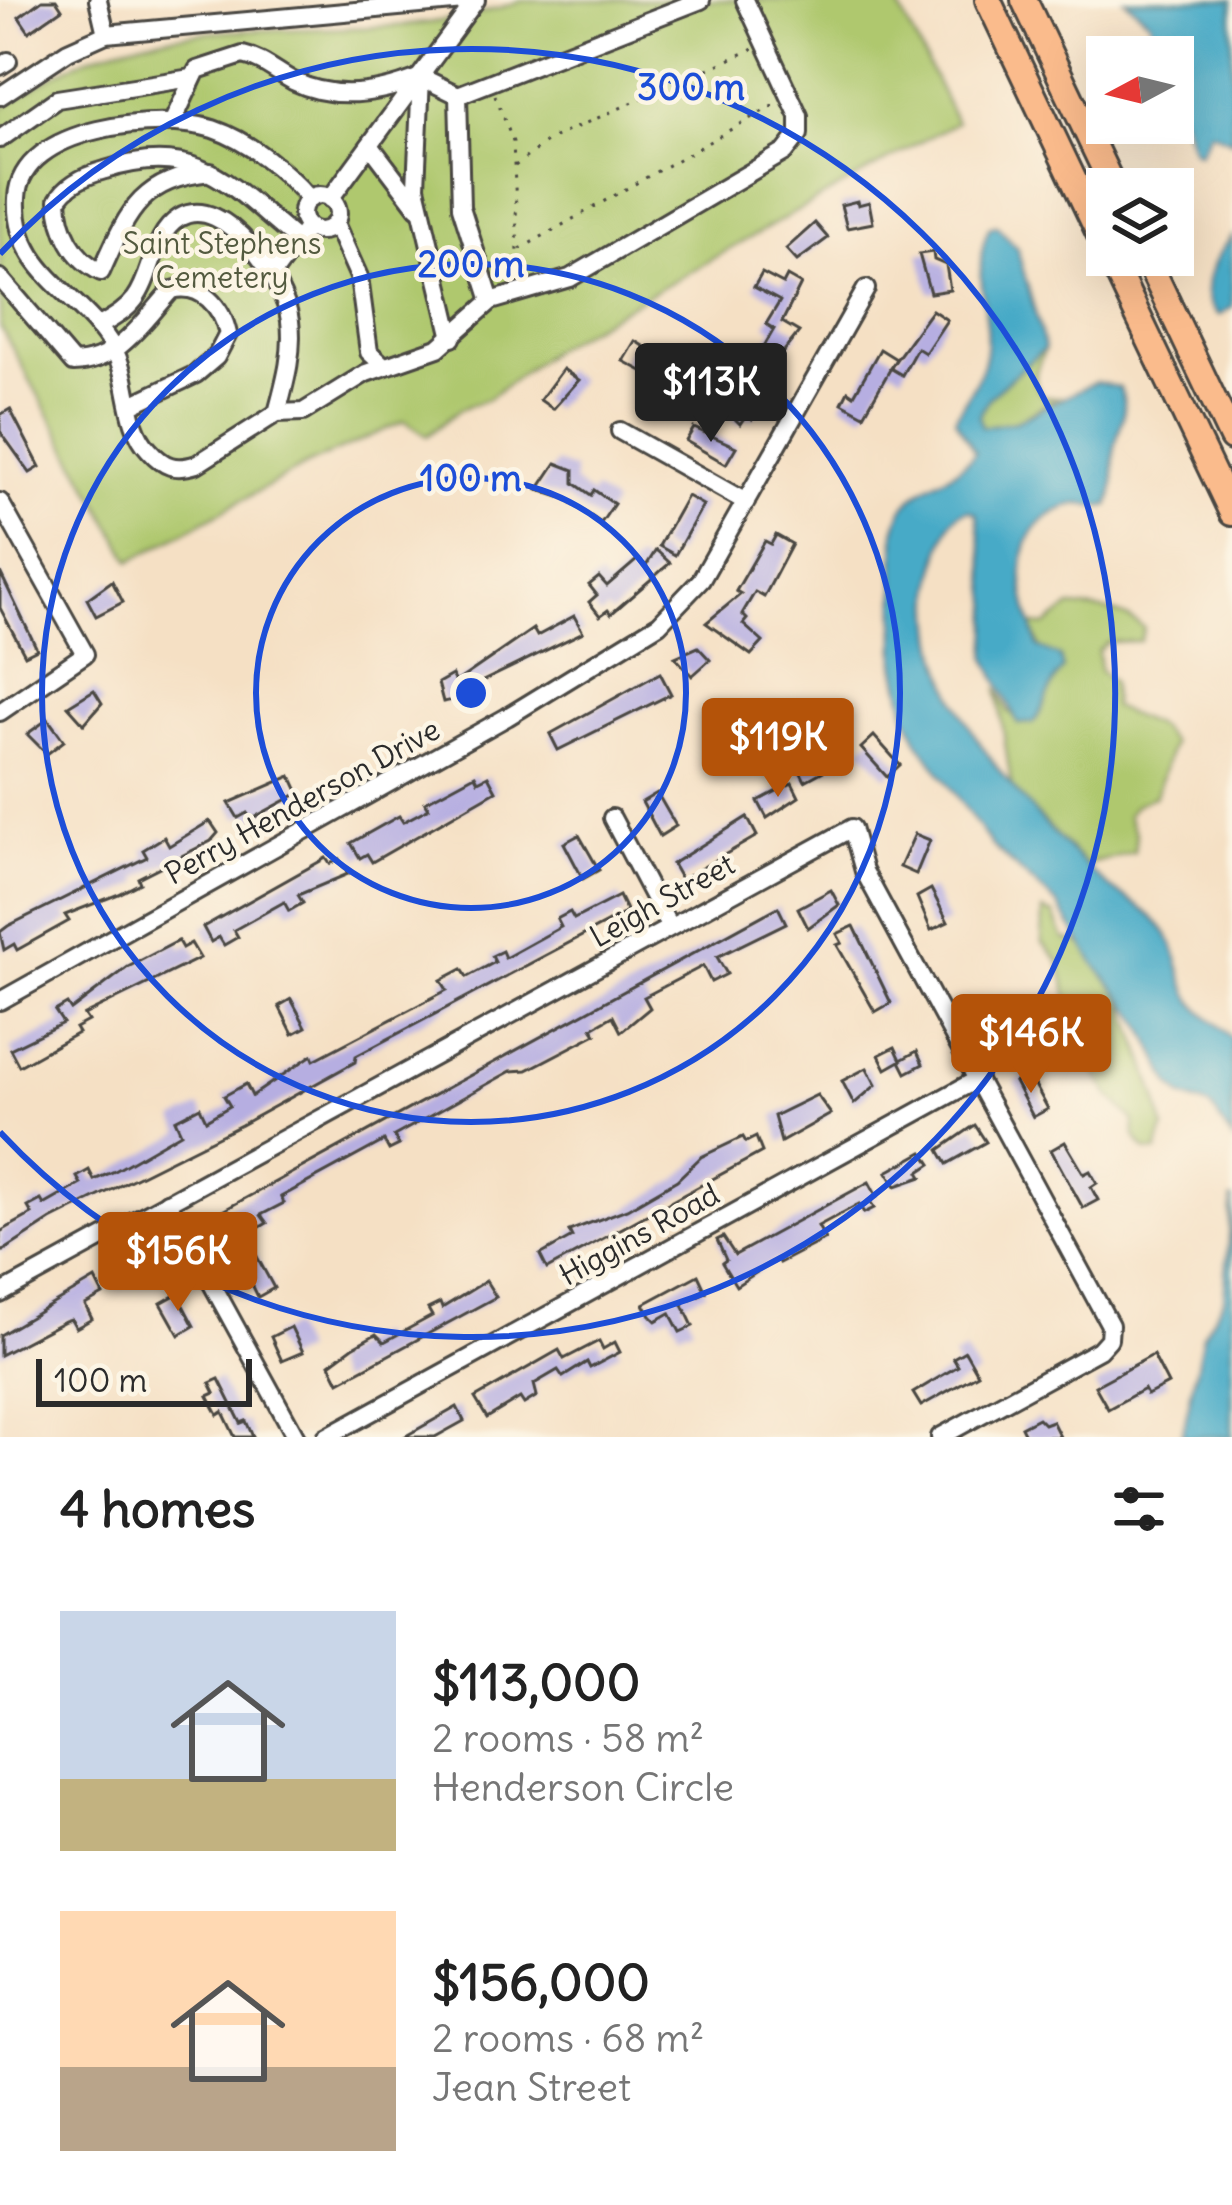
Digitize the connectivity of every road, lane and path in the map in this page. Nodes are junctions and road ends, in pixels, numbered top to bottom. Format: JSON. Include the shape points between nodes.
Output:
{"nodes":[{"id":1,"x":98,"y":0,"type":"edge"},
{"id":2,"x":475,"y":0,"type":"edge"},
{"id":3,"x":701,"y":0,"type":"edge"},
{"id":4,"x":745,"y":0,"type":"edge"},
{"id":5,"x":988,"y":0,"type":"edge"},
{"id":6,"x":1024,"y":0,"type":"edge"},
{"id":7,"x":106,"y":34,"type":"junction"},
{"id":8,"x":766,"y":43,"type":"junction"},
{"id":9,"x":421,"y":77,"type":"junction"},
{"id":10,"x":191,"y":78,"type":"junction"},
{"id":11,"x":490,"y":84,"type":"junction"},
{"id":12,"x":458,"y":95,"type":"junction"},
{"id":13,"x":0,"y":96,"type":"edge"},
{"id":14,"x":792,"y":96,"type":"junction"},
{"id":15,"x":174,"y":119,"type":"junction"},
{"id":16,"x":0,"y":139,"type":"edge"},
{"id":17,"x":370,"y":145,"type":"junction"},
{"id":18,"x":515,"y":166,"type":"junction"},
{"id":19,"x":1104,"y":168,"type":"edge"},
{"id":20,"x":212,"y":172,"type":"junction"},
{"id":21,"x":310,"y":199,"type":"junction"},
{"id":22,"x":330,"y":199,"type":"junction"},
{"id":23,"x":1086,"y":207,"type":"edge"},
{"id":24,"x":421,"y":213,"type":"junction"},
{"id":25,"x":335,"y":223,"type":"junction"},
{"id":26,"x":303,"y":233,"type":"junction"},
{"id":27,"x":520,"y":249,"type":"junction"},
{"id":28,"x":274,"y":274,"type":"junction"},
{"id":29,"x":1119,"y":276,"type":"edge"},
{"id":30,"x":1155,"y":276,"type":"edge"},
{"id":31,"x":0,"y":278,"type":"edge"},
{"id":32,"x":866,"y":289,"type":"dead end"},
{"id":33,"x":518,"y":293,"type":"junction"},
{"id":34,"x":490,"y":301,"type":"junction"},
{"id":35,"x":98,"y":327,"type":"junction"},
{"id":36,"x":452,"y":338,"type":"junction"},
{"id":37,"x":112,"y":346,"type":"junction"},
{"id":38,"x":383,"y":365,"type":"junction"},
{"id":39,"x":131,"y":405,"type":"junction"},
{"id":40,"x":277,"y":413,"type":"junction"},
{"id":41,"x":620,"y":431,"type":"dead end"},
{"id":42,"x":1232,"y":438,"type":"edge"},
{"id":43,"x":746,"y":502,"type":"junction"},
{"id":44,"x":0,"y":504,"type":"edge"},
{"id":45,"x":1232,"y":513,"type":"edge"},
{"id":46,"x":0,"y":712,"type":"edge"},
{"id":47,"x":612,"y":818,"type":"dead end"},
{"id":48,"x":669,"y":926,"type":"junction"},
{"id":49,"x":0,"y":1001,"type":"edge"},
{"id":50,"x":978,"y":1079,"type":"junction"},
{"id":51,"x":167,"y":1202,"type":"junction"},
{"id":52,"x":0,"y":1294,"type":"edge"},
{"id":53,"x":296,"y":1437,"type":"edge"},
{"id":54,"x":326,"y":1437,"type":"edge"},
{"id":55,"x":940,"y":1437,"type":"edge"}],
"edges":[{"from":1,"to":7,"type":"street"},
{"from":2,"to":7,"type":"street"},
{"from":2,"to":9,"type":"street"},
{"from":3,"to":11,"type":"street"},
{"from":4,"to":8,"type":"street"},
{"from":5,"to":23,"type":"highway"},
{"from":6,"to":19,"type":"highway"},
{"from":7,"to":13,"type":"street"},
{"from":8,"to":14,"type":"street"},
{"from":8,"to":18,"type":"path","via":[[550,139]]},
{"from":9,"to":10,"type":"street","via":[[391,90],[335,94],[243,55],[209,62]]},
{"from":9,"to":12,"type":"street"},
{"from":9,"to":17,"type":"street"},
{"from":9,"to":24,"type":"street"},
{"from":10,"to":15,"type":"street"},
{"from":10,"to":16,"type":"street","via":[[58,99]]},
{"from":11,"to":12,"type":"street"},
{"from":11,"to":18,"type":"path"},
{"from":12,"to":34,"type":"street","via":[[461,207]]},
{"from":14,"to":27,"type":"path"},
{"from":14,"to":33,"type":"street","via":[[799,134],[772,162],[570,278]]},
{"from":15,"to":21,"type":"street","via":[[234,139]]},
{"from":15,"to":35,"type":"street","via":[[83,135],[38,159],[18,187],[19,222],[35,265]]},
{"from":17,"to":22,"type":"street"},
{"from":17,"to":24,"type":"street"},
{"from":18,"to":27,"type":"path"},
{"from":20,"to":20,"type":"street","via":[[172,178],[144,196],[101,272],[63,229],[63,191],[98,172],[167,160]]},
{"from":20,"to":26,"type":"street"},
{"from":21,"to":22,"type":"street"},
{"from":21,"to":26,"type":"street"},
{"from":22,"to":25,"type":"street"},
{"from":24,"to":36,"type":"street"},
{"from":25,"to":26,"type":"street"},
{"from":25,"to":38,"type":"street","via":[[359,277],[369,352]]},
{"from":26,"to":28,"type":"street"},
{"from":27,"to":33,"type":"path"},
{"from":28,"to":35,"type":"street","via":[[222,221],[190,214],[167,230],[134,302]]},
{"from":28,"to":40,"type":"street","via":[[291,323]]},
{"from":29,"to":45,"type":"highway"},
{"from":30,"to":42,"type":"highway"},
{"from":31,"to":37,"type":"street","via":[[68,360],[92,361]]},
{"from":32,"to":43,"type":"street","name":"Perry Henderson Drive"},
{"from":33,"to":34,"type":"street"},
{"from":34,"to":36,"type":"street"},
{"from":35,"to":37,"type":"street"},
{"from":36,"to":38,"type":"street"},
{"from":37,"to":39,"type":"street"},
{"from":37,"to":39,"type":"street","via":[[132,338],[184,286],[211,301],[224,320],[226,344],[217,357]]},
{"from":38,"to":40,"type":"street","via":[[303,412]]},
{"from":39,"to":40,"type":"street","via":[[144,445],[172,468],[197,464]]},
{"from":41,"to":43,"type":"street"},
{"from":43,"to":49,"type":"street","name":"Perry Henderson Drive","via":[[692,591],[632,642]]},
{"from":44,"to":46,"type":"street","via":[[85,654]]},
{"from":47,"to":48,"type":"street"},
{"from":48,"to":50,"type":"street","name":"Leigh Street","via":[[852,827],[863,872]]},
{"from":48,"to":51,"type":"street","name":"Leigh Street"},
{"from":50,"to":54,"type":"street","name":"Higgins Road"},
{"from":50,"to":55,"type":"street","name":"Leigh Street","via":[[1106,1311],[1110,1332],[1099,1350]]},
{"from":51,"to":52,"type":"street","name":"Leigh Street"},
{"from":51,"to":53,"type":"street"}]}
